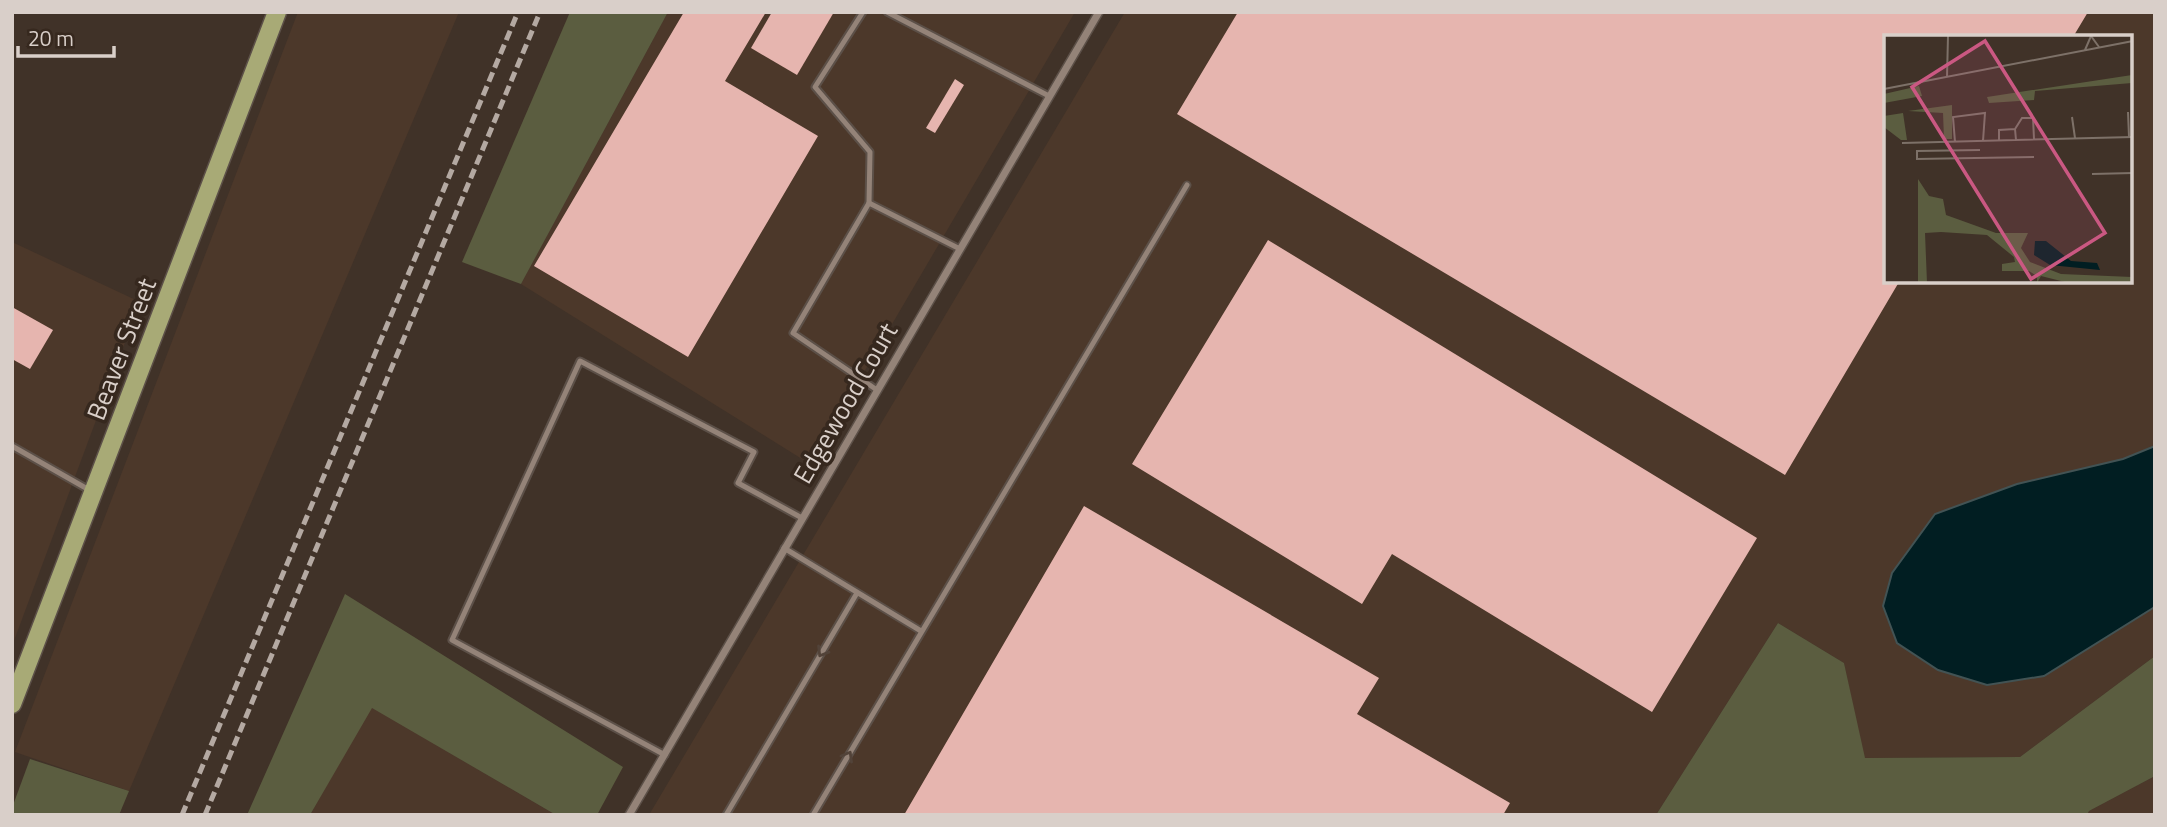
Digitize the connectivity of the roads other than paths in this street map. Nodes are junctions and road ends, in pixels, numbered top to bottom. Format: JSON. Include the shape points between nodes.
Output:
{"nodes":[{"id":1,"x":278,"y":12,"type":"edge"},
{"id":2,"x":863,"y":12,"type":"edge"},
{"id":3,"x":887,"y":12,"type":"edge"},
{"id":4,"x":1099,"y":12,"type":"edge"},
{"id":5,"x":1049,"y":96,"type":"junction"},
{"id":6,"x":1187,"y":185,"type":"dead end"},
{"id":7,"x":869,"y":203,"type":"junction"},
{"id":8,"x":960,"y":249,"type":"junction"},
{"id":9,"x":877,"y":390,"type":"junction"},
{"id":10,"x":12,"y":446,"type":"edge"},
{"id":11,"x":94,"y":492,"type":"junction"},
{"id":12,"x":802,"y":518,"type":"junction"},
{"id":13,"x":784,"y":548,"type":"junction"},
{"id":14,"x":857,"y":593,"type":"junction"},
{"id":15,"x":921,"y":631,"type":"junction"},
{"id":16,"x":12,"y":704,"type":"edge"},
{"id":17,"x":664,"y":755,"type":"junction"},
{"id":18,"x":629,"y":815,"type":"edge"},
{"id":19,"x":726,"y":815,"type":"edge"},
{"id":20,"x":813,"y":815,"type":"edge"}],
"edges":[{"from":1,"to":11,"type":"main road","name":"Beaver Street"},
{"from":2,"to":7,"type":"lane","via":[[815,87],[870,152]]},
{"from":3,"to":5,"type":"lane"},
{"from":4,"to":5,"type":"street","name":"Edgewood Court"},
{"from":5,"to":8,"type":"street","name":"Edgewood Court"},
{"from":6,"to":15,"type":"lane"},
{"from":7,"to":8,"type":"lane"},
{"from":7,"to":9,"type":"lane","via":[[793,332]]},
{"from":8,"to":9,"type":"street","name":"Edgewood Court"},
{"from":9,"to":12,"type":"street","name":"Edgewood Court"},
{"from":10,"to":11,"type":"lane"},
{"from":11,"to":16,"type":"main road","name":"Beaver Street"},
{"from":12,"to":13,"type":"street","name":"Edgewood Court"},
{"from":12,"to":17,"type":"lane","via":[[738,483],[754,452],[580,361],[452,640]]},
{"from":13,"to":14,"type":"lane"},
{"from":13,"to":17,"type":"street","name":"Edgewood Court"},
{"from":14,"to":15,"type":"lane"},
{"from":14,"to":19,"type":"lane","one_way":true},
{"from":20,"to":15,"type":"lane","one_way":true},
{"from":17,"to":18,"type":"street","name":"Edgewood Court"}]}
